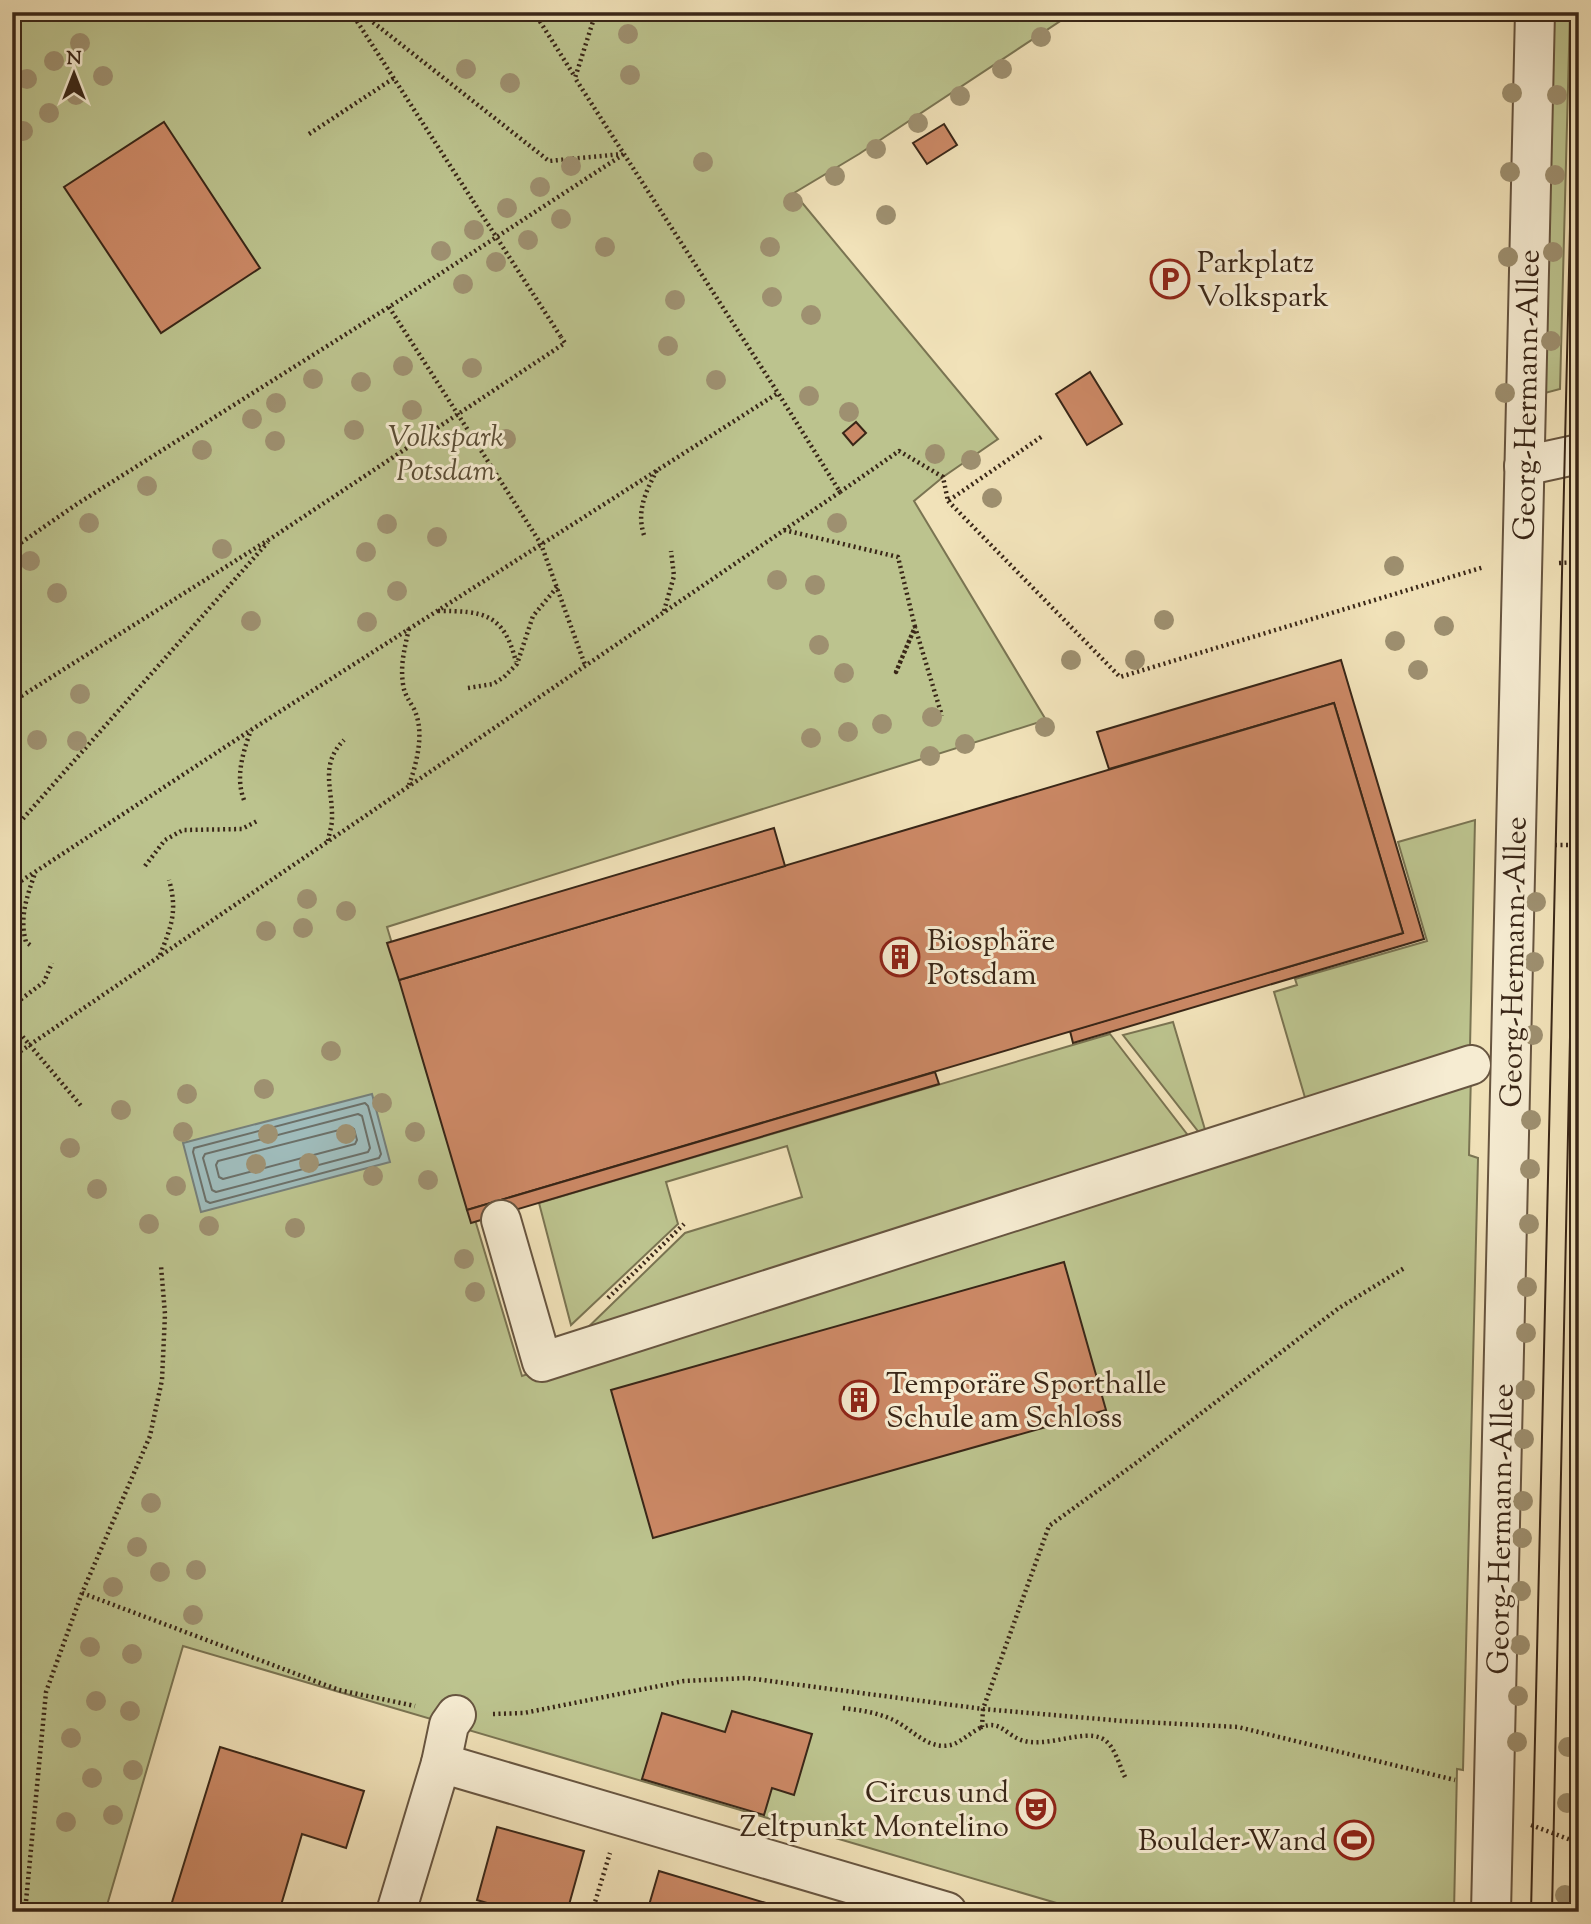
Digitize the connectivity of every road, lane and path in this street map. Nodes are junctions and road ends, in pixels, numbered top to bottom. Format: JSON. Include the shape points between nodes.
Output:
{"nodes":[{"id":1,"x":351,"y":12,"type":"edge"},
{"id":2,"x":360,"y":12,"type":"edge"},
{"id":3,"x":534,"y":12,"type":"edge"},
{"id":4,"x":596,"y":12,"type":"edge"},
{"id":5,"x":1535,"y":12,"type":"edge"},
{"id":6,"x":394,"y":78,"type":"junction"},
{"id":7,"x":575,"y":78,"type":"junction"},
{"id":8,"x":309,"y":134,"type":"dead end"},
{"id":9,"x":624,"y":154,"type":"junction"},
{"id":10,"x":497,"y":237,"type":"junction"},
{"id":11,"x":389,"y":307,"type":"junction"},
{"id":12,"x":778,"y":393,"type":"junction"},
{"id":13,"x":457,"y":414,"type":"junction"},
{"id":14,"x":1044,"y":435,"type":"dead end"},
{"id":15,"x":1579,"y":454,"type":"edge"},
{"id":16,"x":1524,"y":466,"type":"junction"},
{"id":17,"x":657,"y":470,"type":"junction"},
{"id":18,"x":841,"y":492,"type":"junction"},
{"id":19,"x":948,"y":501,"type":"junction"},
{"id":20,"x":783,"y":530,"type":"junction"},
{"id":21,"x":644,"y":535,"type":"dead end"},
{"id":22,"x":273,"y":537,"type":"junction"},
{"id":23,"x":541,"y":544,"type":"junction"},
{"id":24,"x":12,"y":549,"type":"edge"},
{"id":25,"x":671,"y":551,"type":"dead end"},
{"id":26,"x":1579,"y":562,"type":"edge"},
{"id":27,"x":1522,"y":564,"type":"junction"},
{"id":28,"x":558,"y":586,"type":"junction"},
{"id":29,"x":437,"y":611,"type":"junction"},
{"id":30,"x":664,"y":611,"type":"junction"},
{"id":31,"x":915,"y":626,"type":"junction"},
{"id":32,"x":409,"y":628,"type":"junction"},
{"id":33,"x":517,"y":664,"type":"junction"},
{"id":34,"x":585,"y":665,"type":"junction"},
{"id":35,"x":896,"y":672,"type":"dead end"},
{"id":36,"x":468,"y":688,"type":"dead end"},
{"id":37,"x":12,"y":702,"type":"edge"},
{"id":38,"x":942,"y":716,"type":"dead end"},
{"id":39,"x":251,"y":730,"type":"junction"},
{"id":40,"x":344,"y":740,"type":"dead end"},
{"id":41,"x":408,"y":786,"type":"junction"},
{"id":42,"x":244,"y":800,"type":"dead end"},
{"id":43,"x":257,"y":821,"type":"dead end"},
{"id":44,"x":12,"y":831,"type":"edge"},
{"id":45,"x":328,"y":841,"type":"junction"},
{"id":46,"x":145,"y":866,"type":"dead end"},
{"id":47,"x":35,"y":872,"type":"junction"},
{"id":48,"x":169,"y":880,"type":"dead end"},
{"id":49,"x":12,"y":887,"type":"edge"},
{"id":50,"x":30,"y":945,"type":"dead end"},
{"id":51,"x":159,"y":956,"type":"junction"},
{"id":52,"x":52,"y":963,"type":"dead end"},
{"id":53,"x":12,"y":1006,"type":"edge"},
{"id":54,"x":12,"y":1024,"type":"edge"},
{"id":55,"x":29,"y":1046,"type":"junction"},
{"id":56,"x":12,"y":1057,"type":"edge"},
{"id":57,"x":1471,"y":1065,"type":"dead end"},
{"id":58,"x":82,"y":1107,"type":"dead end"},
{"id":59,"x":501,"y":1220,"type":"dead end"},
{"id":60,"x":684,"y":1224,"type":"dead end"},
{"id":61,"x":161,"y":1266,"type":"dead end"},
{"id":62,"x":1406,"y":1267,"type":"dead end"},
{"id":63,"x":599,"y":1307,"type":"dead end"},
{"id":64,"x":82,"y":1593,"type":"junction"},
{"id":65,"x":843,"y":1708,"type":"dead end"},
{"id":66,"x":983,"y":1709,"type":"junction"},
{"id":67,"x":456,"y":1715,"type":"junction"},
{"id":68,"x":982,"y":1727,"type":"junction"},
{"id":69,"x":441,"y":1763,"type":"junction"},
{"id":70,"x":1125,"y":1777,"type":"dead end"},
{"id":71,"x":1493,"y":1811,"type":"junction"},
{"id":72,"x":621,"y":1816,"type":"junction"},
{"id":73,"x":1579,"y":1843,"type":"edge"},
{"id":74,"x":24,"y":1911,"type":"edge"},
{"id":75,"x":396,"y":1912,"type":"edge"},
{"id":76,"x":592,"y":1912,"type":"edge"},
{"id":77,"x":947,"y":1912,"type":"edge"},
{"id":78,"x":1491,"y":1912,"type":"edge"}],
"edges":[{"from":1,"to":6,"type":"path"},
{"from":2,"to":9,"type":"path","via":[[549,161]]},
{"from":3,"to":7,"type":"path"},
{"from":4,"to":7,"type":"path"},
{"from":5,"to":16,"type":"street","name":"Georg-Hermann-Allee"},
{"from":6,"to":8,"type":"path"},
{"from":6,"to":10,"type":"path","bridge":true},
{"from":7,"to":9,"type":"path"},
{"from":9,"to":10,"type":"path"},
{"from":9,"to":12,"type":"path"},
{"from":10,"to":11,"type":"path"},
{"from":10,"to":13,"type":"path","bridge":true,"via":[[565,342]]},
{"from":11,"to":13,"type":"path"},
{"from":11,"to":24,"type":"path"},
{"from":12,"to":17,"type":"path"},
{"from":12,"to":18,"type":"path"},
{"from":13,"to":22,"type":"path"},
{"from":13,"to":23,"type":"path"},
{"from":14,"to":19,"type":"path"},
{"from":15,"to":16,"type":"street"},
{"from":16,"to":27,"type":"street","name":"Georg-Hermann-Allee"},
{"from":17,"to":21,"type":"path","via":[[642,505]]},
{"from":17,"to":23,"type":"path"},
{"from":18,"to":19,"type":"path","via":[[899,451],[943,477]]},
{"from":18,"to":20,"type":"path"},
{"from":19,"to":27,"type":"path","via":[[1120,677],[1480,568]]},
{"from":20,"to":30,"type":"path"},
{"from":20,"to":31,"type":"path","via":[[898,558]]},
{"from":22,"to":37,"type":"path"},
{"from":22,"to":44,"type":"path"},
{"from":23,"to":28,"type":"path"},
{"from":23,"to":29,"type":"path"},
{"from":25,"to":30,"type":"path","via":[[674,576]]},
{"from":26,"to":27,"type":"path"},
{"from":27,"to":71,"type":"street","name":"Georg-Hermann-Allee"},
{"from":28,"to":33,"type":"path","via":[[533,616]]},
{"from":28,"to":34,"type":"path"},
{"from":29,"to":32,"type":"path"},
{"from":29,"to":33,"type":"path","via":[[474,611],[493,620],[512,644]]},
{"from":30,"to":34,"type":"path"},
{"from":31,"to":35,"type":"path"},
{"from":31,"to":38,"type":"path"},
{"from":32,"to":39,"type":"path"},
{"from":32,"to":41,"type":"path","via":[[401,664],[403,687],[419,727],[416,764]]},
{"from":33,"to":36,"type":"path","via":[[493,684]]},
{"from":34,"to":41,"type":"path"},
{"from":39,"to":42,"type":"path","via":[[242,754]]},
{"from":39,"to":47,"type":"path"},
{"from":40,"to":45,"type":"path","via":[[331,757]]},
{"from":41,"to":45,"type":"path"},
{"from":43,"to":46,"type":"path","via":[[242,829],[183,830],[165,840]]},
{"from":45,"to":51,"type":"path"},
{"from":47,"to":49,"type":"path"},
{"from":47,"to":50,"type":"path","via":[[24,906],[23,931]]},
{"from":48,"to":51,"type":"path","via":[[174,916]]},
{"from":51,"to":55,"type":"path"},
{"from":52,"to":53,"type":"path","via":[[44,982]]},
{"from":54,"to":55,"type":"path"},
{"from":55,"to":56,"type":"path"},
{"from":55,"to":58,"type":"path"},
{"from":57,"to":59,"type":"street","via":[[542,1362]]},
{"from":60,"to":63,"type":"path"},
{"from":61,"to":64,"type":"path","via":[[165,1314],[162,1380],[150,1436]]},
{"from":62,"to":66,"type":"path","via":[[1339,1308],[1049,1526]]},
{"from":64,"to":67,"type":"path","via":[[339,1690]]},
{"from":64,"to":74,"type":"path","via":[[46,1692]]},
{"from":65,"to":68,"type":"path","via":[[892,1719],[930,1743],[942,1745],[954,1744]]},
{"from":66,"to":67,"type":"path","via":[[747,1678],[684,1682],[524,1713]]},
{"from":66,"to":68,"type":"path"},
{"from":66,"to":71,"type":"path","via":[[1238,1727],[1456,1780]]},
{"from":67,"to":69,"type":"street","via":[[449,1725]]},
{"from":68,"to":70,"type":"path","via":[[999,1725],[1029,1742],[1096,1736],[1110,1745]]},
{"from":69,"to":72,"type":"street"},
{"from":69,"to":75,"type":"street"},
{"from":71,"to":73,"type":"path"},
{"from":71,"to":78,"type":"street","name":"Georg-Hermann-Allee"},
{"from":72,"to":76,"type":"path"},
{"from":72,"to":77,"type":"street"}]}
